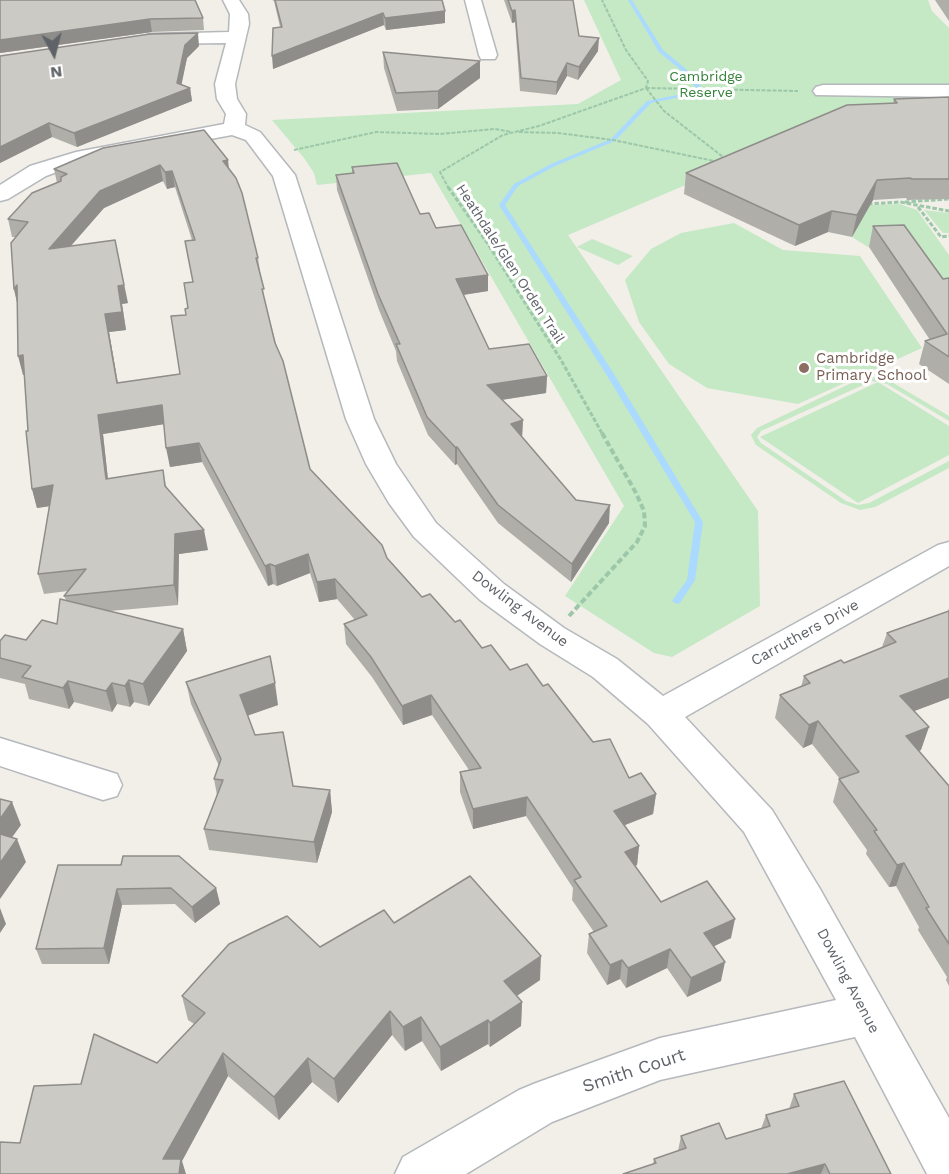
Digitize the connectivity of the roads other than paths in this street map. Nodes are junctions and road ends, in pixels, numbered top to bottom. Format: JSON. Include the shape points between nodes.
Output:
{"nodes":[{"id":1,"x":231,"y":0,"type":"edge"},
{"id":2,"x":473,"y":0,"type":"edge"},
{"id":3,"x":235,"y":37,"type":"junction"},
{"id":4,"x":135,"y":41,"type":"edge"},
{"id":5,"x":488,"y":55,"type":"dead end"},
{"id":6,"x":823,"y":91,"type":"road end"},
{"id":7,"x":949,"y":91,"type":"edge"},
{"id":8,"x":234,"y":128,"type":"junction"},
{"id":9,"x":1,"y":192,"type":"edge"},
{"id":10,"x":949,"y":552,"type":"edge"},
{"id":11,"x":661,"y":714,"type":"junction"},
{"id":12,"x":0,"y":752,"type":"edge"},
{"id":13,"x":103,"y":785,"type":"dead end"},
{"id":14,"x":866,"y":1014,"type":"junction"},
{"id":15,"x":949,"y":1166,"type":"edge"},
{"id":16,"x":420,"y":1174,"type":"edge"}],
"edges":[{"from":1,"to":3,"type":"street","via":[[239,14]]},
{"from":2,"to":5,"type":"street"},
{"from":3,"to":4,"type":"street"},
{"from":3,"to":8,"type":"street","via":[[225,84],[227,99],[236,114]]},
{"from":6,"to":7,"type":"street"},
{"from":8,"to":9,"type":"street","via":[[76,158],[38,171]]},
{"from":8,"to":11,"type":"street","name":"Dowling Avenue","via":[[253,136],[284,175],[360,419],[399,496],[425,530],[492,592],[552,636],[605,668]]},
{"from":10,"to":11,"type":"street","name":"Carruthers Drive"},
{"from":11,"to":14,"type":"street","name":"Dowling Avenue","via":[[758,821]]},
{"from":12,"to":13,"type":"street"},
{"from":14,"to":15,"type":"street","name":"Dowling Avenue"},
{"from":14,"to":16,"type":"street","name":"Smith Court","via":[[660,1059],[536,1106]]}]}
